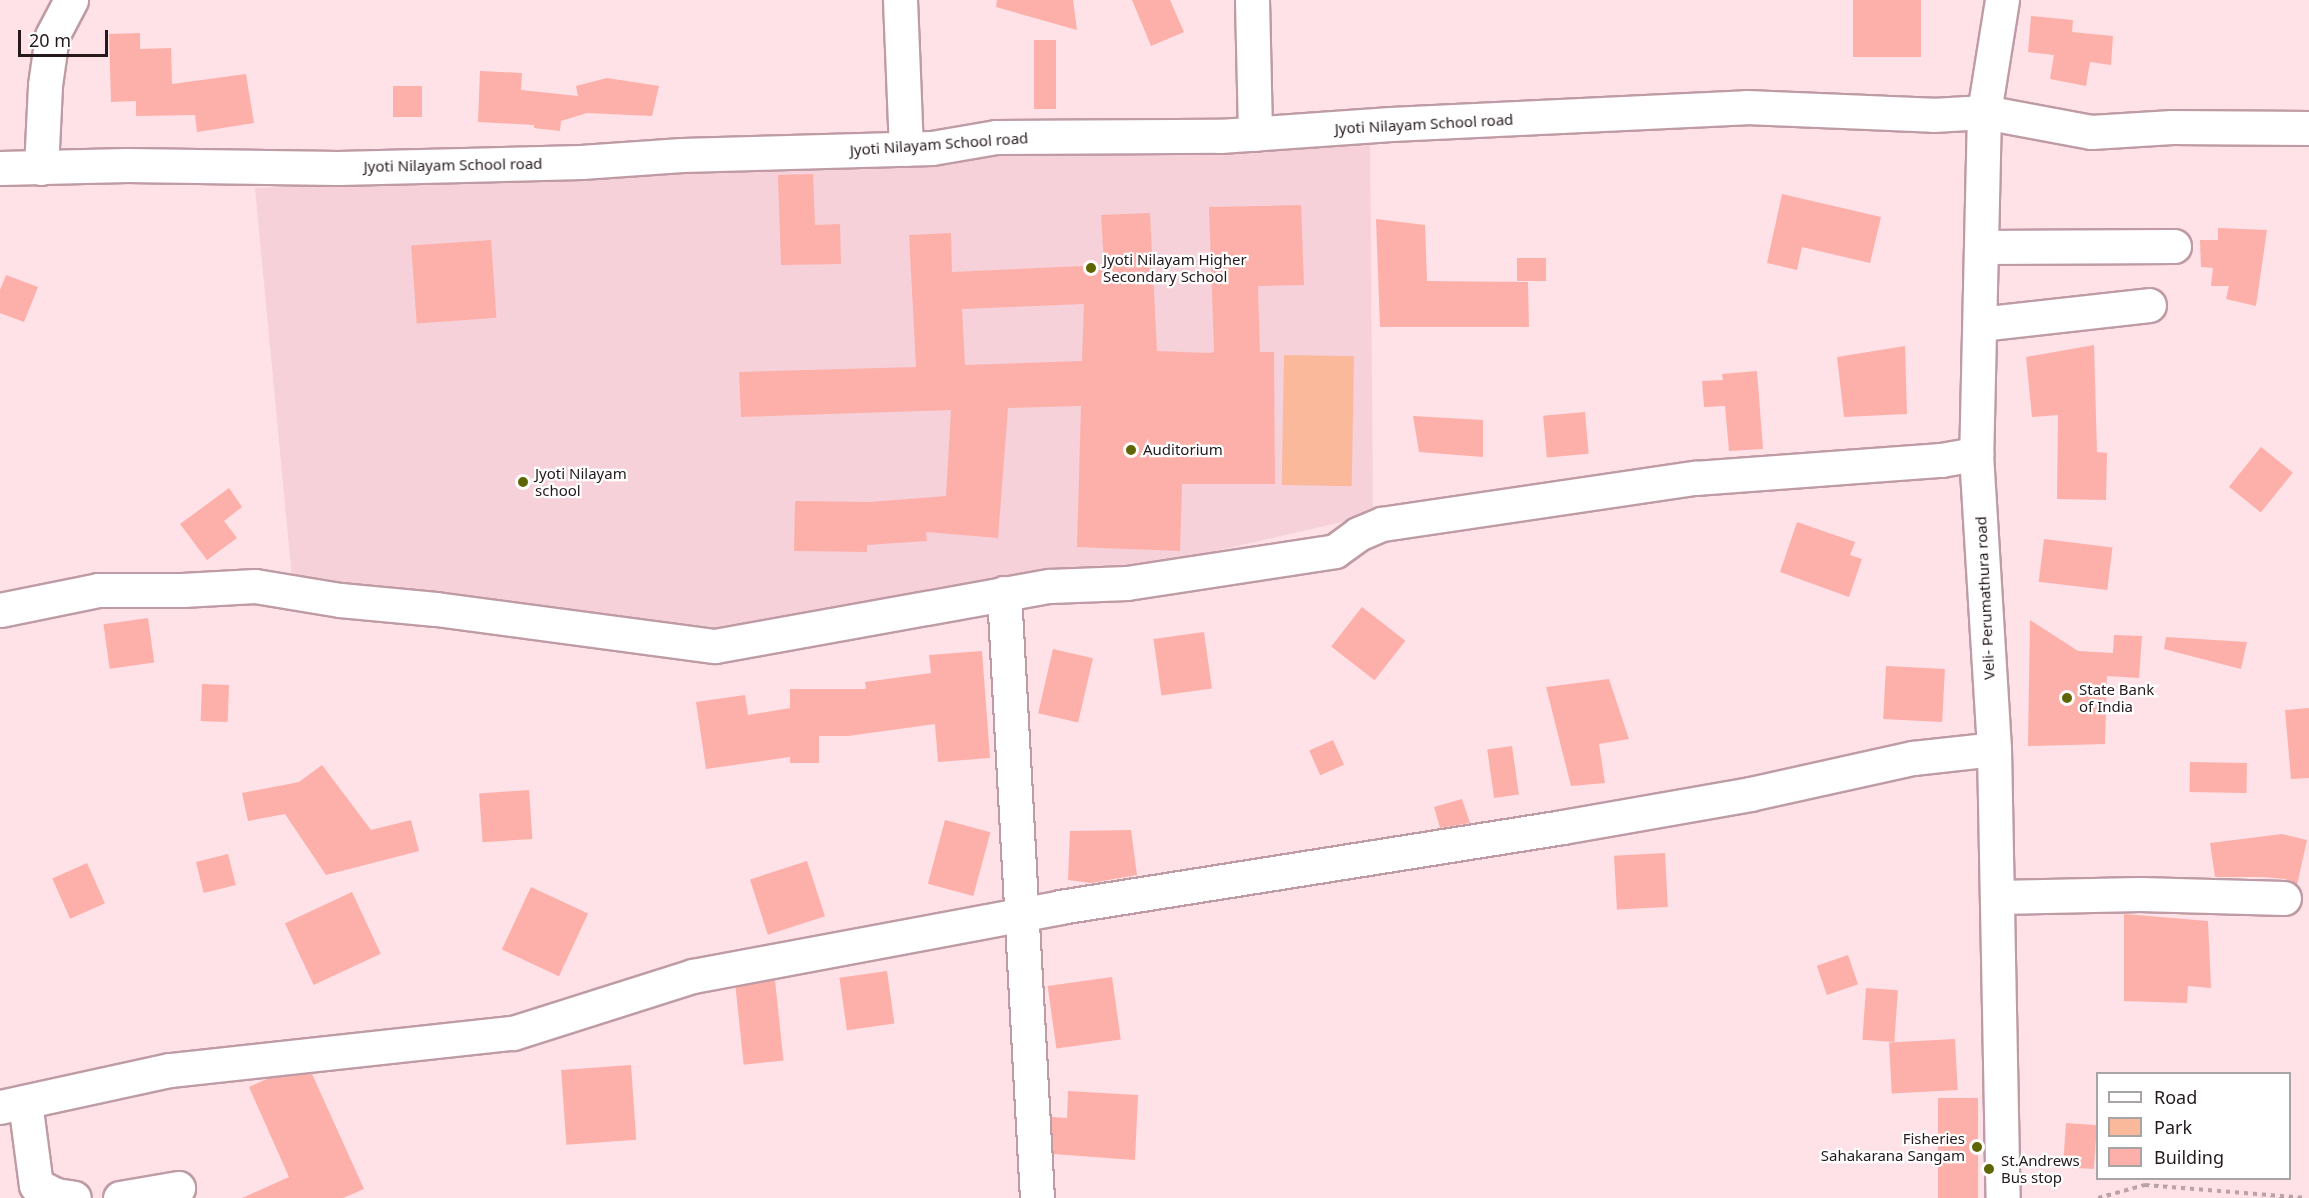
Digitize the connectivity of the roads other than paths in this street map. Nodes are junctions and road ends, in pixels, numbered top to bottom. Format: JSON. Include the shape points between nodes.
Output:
{"nodes":[{"id":1,"x":71,"y":0,"type":"edge"},
{"id":2,"x":900,"y":0,"type":"edge"},
{"id":3,"x":1252,"y":0,"type":"edge"},
{"id":4,"x":2002,"y":0,"type":"edge"},
{"id":5,"x":1984,"y":112,"type":"junction"},
{"id":6,"x":2309,"y":128,"type":"edge"},
{"id":7,"x":1255,"y":134,"type":"junction"},
{"id":8,"x":906,"y":148,"type":"junction"},
{"id":9,"x":0,"y":168,"type":"edge"},
{"id":10,"x":41,"y":168,"type":"junction"},
{"id":11,"x":2174,"y":246,"type":"dead end"},
{"id":12,"x":1981,"y":247,"type":"junction"},
{"id":13,"x":2149,"y":304,"type":"dead end"},
{"id":14,"x":1980,"y":324,"type":"junction"},
{"id":15,"x":1976,"y":454,"type":"junction"},
{"id":16,"x":1004,"y":593,"type":"junction"},
{"id":17,"x":0,"y":610,"type":"edge"},
{"id":18,"x":1994,"y":749,"type":"junction"},
{"id":19,"x":1997,"y":897,"type":"junction"},
{"id":20,"x":2284,"y":898,"type":"dead end"},
{"id":21,"x":1021,"y":914,"type":"junction"},
{"id":22,"x":13,"y":1105,"type":"edge"},
{"id":23,"x":178,"y":1188,"type":"dead end"},
{"id":24,"x":74,"y":1198,"type":"edge"},
{"id":25,"x":120,"y":1198,"type":"edge"},
{"id":26,"x":1037,"y":1198,"type":"edge"},
{"id":27,"x":2003,"y":1198,"type":"edge"}],
"edges":[{"from":1,"to":10,"type":"street","via":[[52,36]]},
{"from":2,"to":8,"type":"street"},
{"from":3,"to":7,"type":"street"},
{"from":4,"to":5,"type":"street","name":"Veli- Perumathura road"},
{"from":5,"to":6,"type":"street","name":"Jyoti Nilayam School road","via":[[2091,132],[2172,127]]},
{"from":5,"to":7,"type":"street","name":"Jyoti Nilayam School road","via":[[1933,115],[1746,107]]},
{"from":5,"to":12,"type":"street","name":"Veli- Perumathura road"},
{"from":7,"to":8,"type":"street","name":"Jyoti Nilayam School road","via":[[996,138]]},
{"from":8,"to":10,"type":"street","name":"Jyoti Nilayam School road","via":[[338,168],[127,165]]},
{"from":9,"to":10,"type":"street","name":"Jyoti Nilayam School road"},
{"from":11,"to":12,"type":"street"},
{"from":12,"to":14,"type":"street","name":"Veli- Perumathura road"},
{"from":13,"to":14,"type":"street"},
{"from":14,"to":15,"type":"street","name":"Veli- Perumathura road"},
{"from":15,"to":16,"type":"street","via":[[1695,478],[1382,524],[1358,534],[1335,551],[1127,583],[1050,586]]},
{"from":15,"to":18,"type":"street","name":"Veli- Perumathura road"},
{"from":16,"to":17,"type":"street","via":[[715,646],[255,586],[98,590]]},
{"from":16,"to":21,"type":"street"},
{"from":18,"to":19,"type":"street","name":"Veli- Perumathura road"},
{"from":18,"to":21,"type":"street","via":[[1913,758],[1750,794],[1563,827]]},
{"from":19,"to":20,"type":"street","via":[[2140,894]]},
{"from":19,"to":27,"type":"street","name":"Veli- Perumathura road"},
{"from":21,"to":22,"type":"street","via":[[693,976],[513,1033],[170,1070]]},
{"from":21,"to":26,"type":"street"},
{"from":22,"to":24,"type":"street","via":[[36,1185]]},
{"from":23,"to":25,"type":"street"}]}
